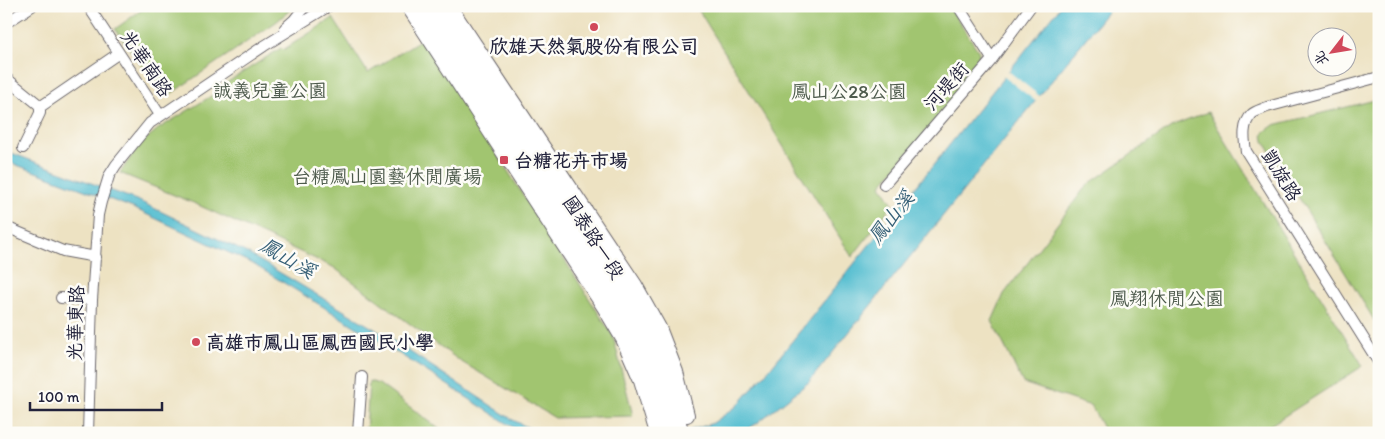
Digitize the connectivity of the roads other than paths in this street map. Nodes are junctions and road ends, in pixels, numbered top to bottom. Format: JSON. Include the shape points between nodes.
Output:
{"nodes":[{"id":1,"x":32,"y":6,"type":"edge"},
{"id":2,"x":88,"y":6,"type":"edge"},
{"id":3,"x":305,"y":6,"type":"edge"},
{"id":4,"x":328,"y":6,"type":"edge"},
{"id":5,"x":408,"y":6,"type":"edge"},
{"id":6,"x":422,"y":6,"type":"edge"},
{"id":7,"x":437,"y":6,"type":"edge"},
{"id":8,"x":449,"y":6,"type":"edge"},
{"id":9,"x":958,"y":6,"type":"edge"},
{"id":10,"x":1031,"y":6,"type":"edge"},
{"id":11,"x":6,"y":22,"type":"edge"},
{"id":12,"x":264,"y":46,"type":"junction"},
{"id":13,"x":119,"y":52,"type":"junction"},
{"id":14,"x":992,"y":59,"type":"junction"},
{"id":15,"x":1379,"y":77,"type":"edge"},
{"id":16,"x":6,"y":78,"type":"edge"},
{"id":17,"x":40,"y":107,"type":"junction"},
{"id":18,"x":160,"y":115,"type":"junction"},
{"id":19,"x":23,"y":148,"type":"dead end"},
{"id":20,"x":884,"y":185,"type":"dead end"},
{"id":21,"x":6,"y":227,"type":"edge"},
{"id":22,"x":96,"y":257,"type":"junction"},
{"id":23,"x":61,"y":298,"type":"dead end"},
{"id":24,"x":92,"y":300,"type":"junction"},
{"id":25,"x":1379,"y":362,"type":"edge"},
{"id":26,"x":362,"y":377,"type":"dead end"},
{"id":27,"x":668,"y":424,"type":"edge"},
{"id":28,"x":88,"y":433,"type":"edge"},
{"id":29,"x":358,"y":433,"type":"edge"},
{"id":30,"x":682,"y":433,"type":"edge"},
{"id":31,"x":691,"y":433,"type":"edge"}],
"edges":[{"from":1,"to":11,"type":"street"},
{"from":2,"to":13,"type":"street","name":"光華南路"},
{"from":3,"to":12,"type":"street"},
{"from":4,"to":12,"type":"street"},
{"from":5,"to":27,"type":"street","name":"國泰路一段","via":[[604,307],[641,380]]},
{"from":6,"to":27,"type":"street","name":"國泰路一段","via":[[634,334]]},
{"from":7,"to":27,"type":"street","name":"國泰路一段","via":[[645,326],[660,361]]},
{"from":8,"to":27,"type":"street","name":"國泰路一段","via":[[635,284],[659,328],[676,372]]},
{"from":9,"to":14,"type":"street"},
{"from":10,"to":14,"type":"street","name":"河堤街"},
{"from":12,"to":18,"type":"street"},
{"from":13,"to":17,"type":"street"},
{"from":13,"to":18,"type":"street","name":"光華南路"},
{"from":14,"to":20,"type":"street","name":"河堤街"},
{"from":15,"to":25,"type":"street","name":"凱旋路","via":[[1253,113],[1246,123],[1244,137],[1246,151]]},
{"from":16,"to":17,"type":"street"},
{"from":17,"to":19,"type":"street","via":[[40,114]]},
{"from":18,"to":22,"type":"street","name":"光華東路","via":[[150,122],[109,176],[98,215]]},
{"from":21,"to":22,"type":"street","via":[[63,251]]},
{"from":22,"to":24,"type":"street","name":"光華東路"},
{"from":23,"to":24,"type":"street"},
{"from":24,"to":28,"type":"street","name":"光華東路"},
{"from":26,"to":29,"type":"street"},
{"from":27,"to":30,"type":"street"},
{"from":27,"to":31,"type":"street"}]}
